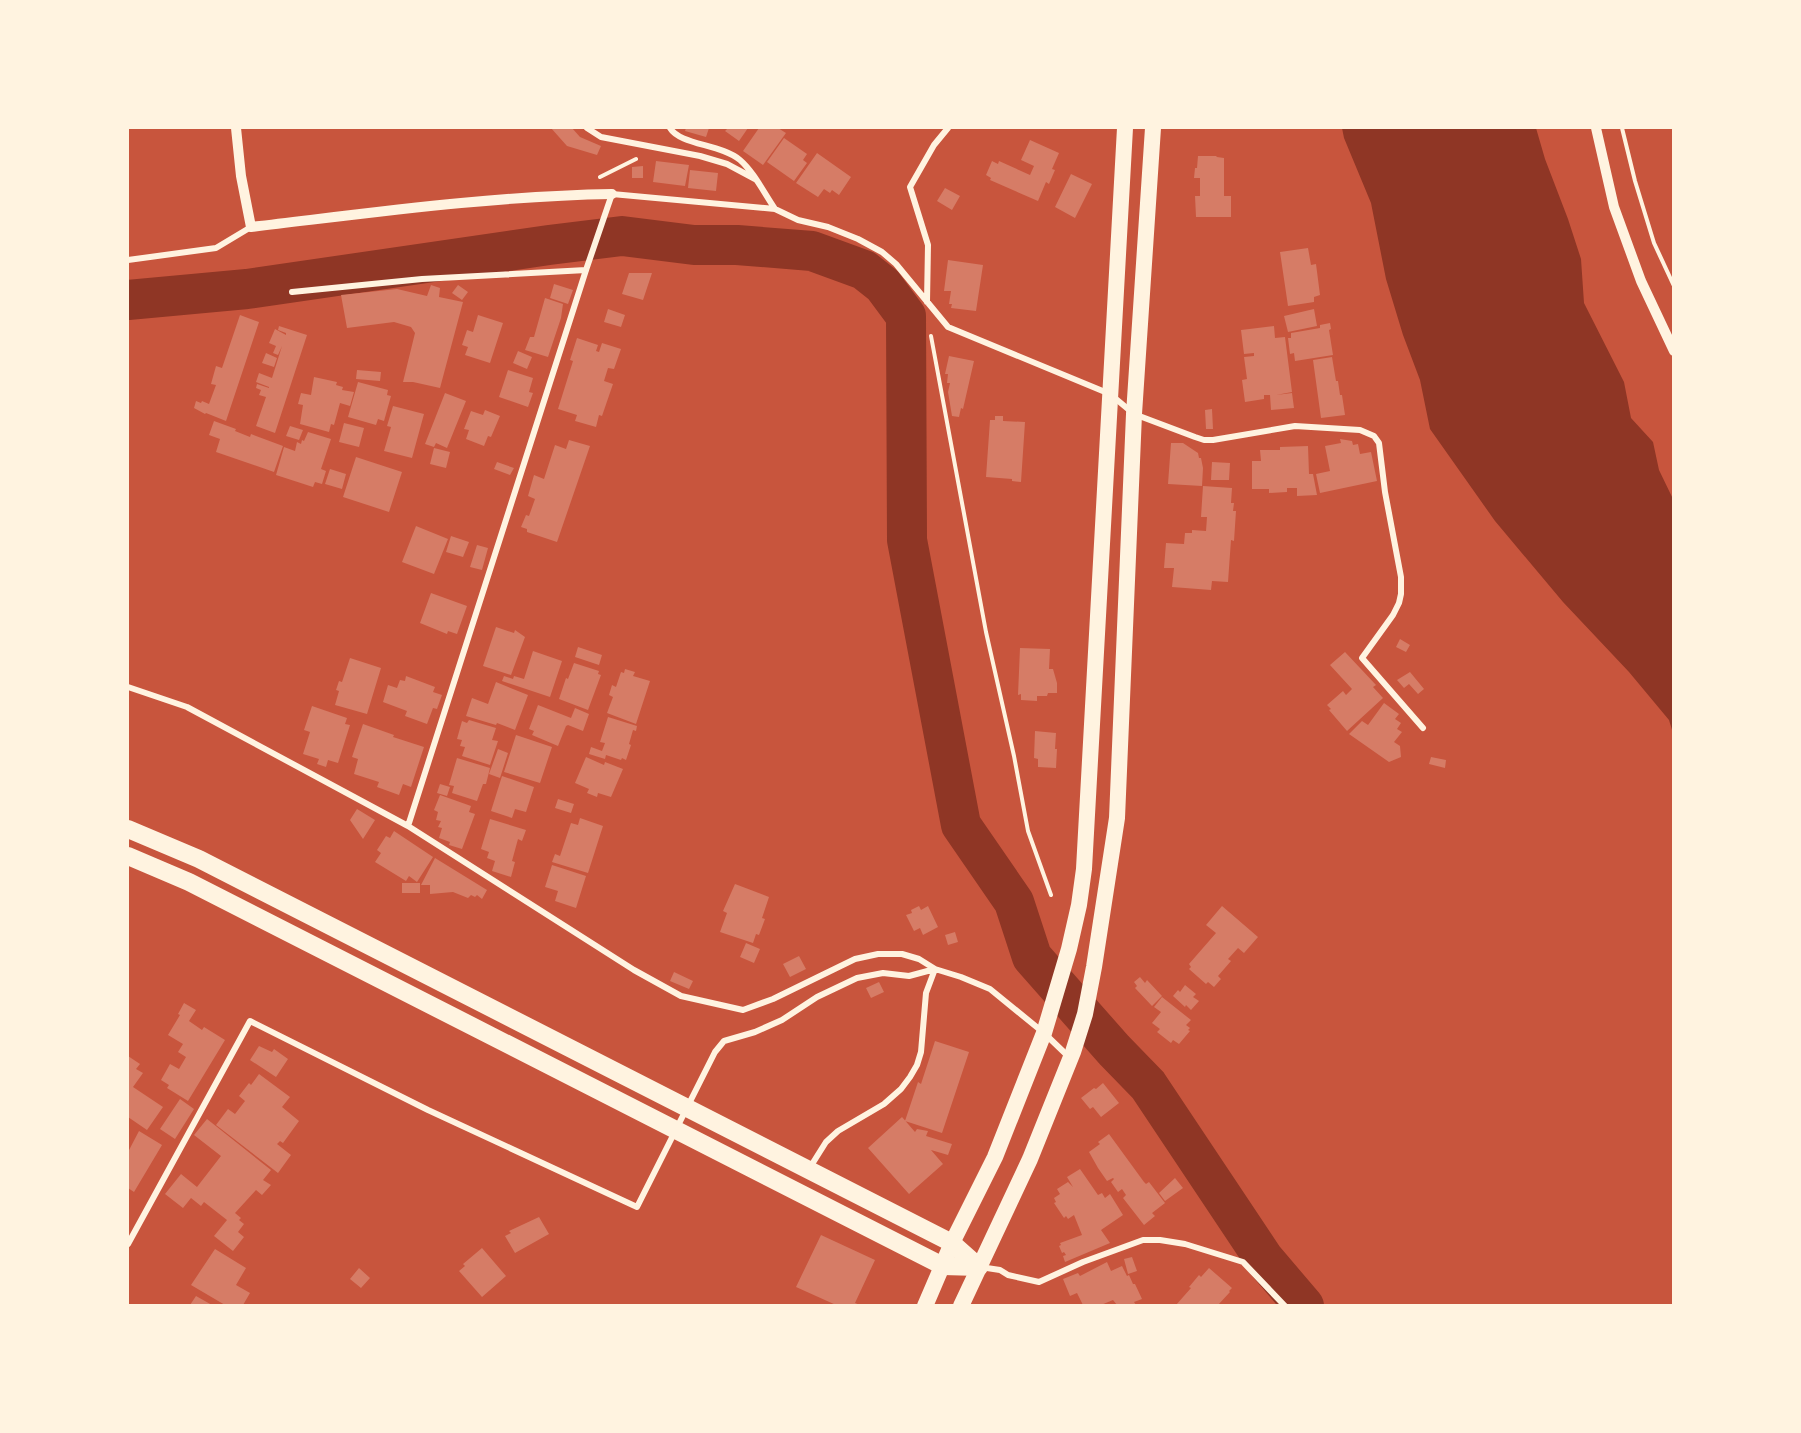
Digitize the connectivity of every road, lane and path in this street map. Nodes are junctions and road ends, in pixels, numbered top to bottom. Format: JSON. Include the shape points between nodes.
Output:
{"nodes":[{"id":1,"x":236,"y":128,"type":"edge"},
{"id":2,"x":587,"y":128,"type":"edge"},
{"id":3,"x":670,"y":128,"type":"edge"},
{"id":4,"x":948,"y":128,"type":"edge"},
{"id":5,"x":1125,"y":128,"type":"edge"},
{"id":6,"x":1152,"y":128,"type":"edge"},
{"id":7,"x":1596,"y":128,"type":"edge"},
{"id":8,"x":1622,"y":128,"type":"edge"},
{"id":9,"x":648,"y":145,"type":"junction"},
{"id":10,"x":755,"y":178,"type":"junction"},
{"id":11,"x":612,"y":194,"type":"junction"},
{"id":12,"x":590,"y":195,"type":"junction"},
{"id":13,"x":775,"y":209,"type":"junction"},
{"id":14,"x":251,"y":227,"type":"junction"},
{"id":15,"x":128,"y":260,"type":"edge"},
{"id":16,"x":586,"y":270,"type":"junction"},
{"id":17,"x":1674,"y":286,"type":"edge"},
{"id":18,"x":292,"y":292,"type":"dead end"},
{"id":19,"x":927,"y":302,"type":"junction"},
{"id":20,"x":931,"y":336,"type":"dead end"},
{"id":21,"x":1674,"y":351,"type":"edge"},
{"id":22,"x":1110,"y":394,"type":"junction"},
{"id":23,"x":1134,"y":414,"type":"junction"},
{"id":24,"x":128,"y":687,"type":"edge"},
{"id":25,"x":1423,"y":728,"type":"dead end"},
{"id":26,"x":408,"y":826,"type":"junction"},
{"id":27,"x":128,"y":829,"type":"edge"},
{"id":28,"x":128,"y":856,"type":"edge"},
{"id":29,"x":1051,"y":895,"type":"dead end"},
{"id":30,"x":934,"y":969,"type":"junction"},
{"id":31,"x":1045,"y":1030,"type":"junction"},
{"id":32,"x":1072,"y":1055,"type":"junction"},
{"id":33,"x":809,"y":1169,"type":"junction"},
{"id":34,"x":952,"y":1243,"type":"junction"},
{"id":35,"x":128,"y":1244,"type":"edge"},
{"id":36,"x":943,"y":1266,"type":"junction"},
{"id":37,"x":979,"y":1267,"type":"junction"},
{"id":38,"x":925,"y":1305,"type":"edge"},
{"id":39,"x":961,"y":1305,"type":"edge"},
{"id":40,"x":1285,"y":1305,"type":"edge"}],
"edges":[{"from":1,"to":14,"type":"street"},
{"from":2,"to":9,"type":"street","via":[[602,137]]},
{"from":3,"to":10,"type":"street","via":[[680,138],[730,153]]},
{"from":4,"to":19,"type":"street","via":[[910,187],[928,245]]},
{"from":5,"to":22,"type":"highway"},
{"from":6,"to":23,"type":"highway"},
{"from":7,"to":21,"type":"street","via":[[1614,207],[1641,280]]},
{"from":8,"to":17,"type":"path","via":[[1654,243]]},
{"from":9,"to":10,"type":"street","via":[[727,164]]},
{"from":9,"to":12,"type":"path","via":[[640,157],[592,181]]},
{"from":10,"to":13,"type":"street"},
{"from":11,"to":12,"type":"street"},
{"from":11,"to":13,"type":"street"},
{"from":11,"to":16,"type":"street"},
{"from":12,"to":14,"type":"street","via":[[440,205]]},
{"from":13,"to":19,"type":"street","via":[[858,239],[882,252]]},
{"from":14,"to":15,"type":"street","via":[[216,248]]},
{"from":16,"to":18,"type":"street","via":[[422,279]]},
{"from":16,"to":26,"type":"street"},
{"from":19,"to":22,"type":"street","via":[[948,327]]},
{"from":20,"to":29,"type":"path","via":[[986,632],[1029,831]]},
{"from":22,"to":23,"type":"street"},
{"from":22,"to":31,"type":"highway","via":[[1084,869],[1069,949]]},
{"from":23,"to":25,"type":"street","via":[[1204,440],[1295,426],[1360,430],[1374,436],[1379,443],[1401,594],[1393,615],[1362,658]]},
{"from":23,"to":32,"type":"highway","via":[[1117,818],[1094,967]]},
{"from":24,"to":26,"type":"street","via":[[187,707]]},
{"from":26,"to":30,"type":"street","via":[[681,996],[743,1010],[855,959],[878,954],[902,954]]},
{"from":27,"to":33,"type":"highway","via":[[209,864]]},
{"from":28,"to":36,"type":"highway","via":[[189,882]]},
{"from":30,"to":31,"type":"street","via":[[990,989]]},
{"from":30,"to":33,"type":"street","via":[[926,993],[921,1052],[910,1077],[884,1104],[838,1131]]},
{"from":30,"to":35,"type":"street","via":[[909,976],[883,973],[857,978],[782,1020],[724,1041],[638,1208],[250,1021]]},
{"from":31,"to":32,"type":"street"},
{"from":31,"to":34,"type":"highway","via":[[995,1157]]},
{"from":32,"to":37,"type":"highway","via":[[1030,1159]]},
{"from":33,"to":34,"type":"highway"},
{"from":34,"to":36,"type":"highway"},
{"from":34,"to":37,"type":"highway"},
{"from":36,"to":37,"type":"highway"},
{"from":36,"to":38,"type":"highway"},
{"from":37,"to":39,"type":"highway"},
{"from":37,"to":40,"type":"street","via":[[1039,1282],[1143,1240],[1160,1240],[1243,1262]]}]}
